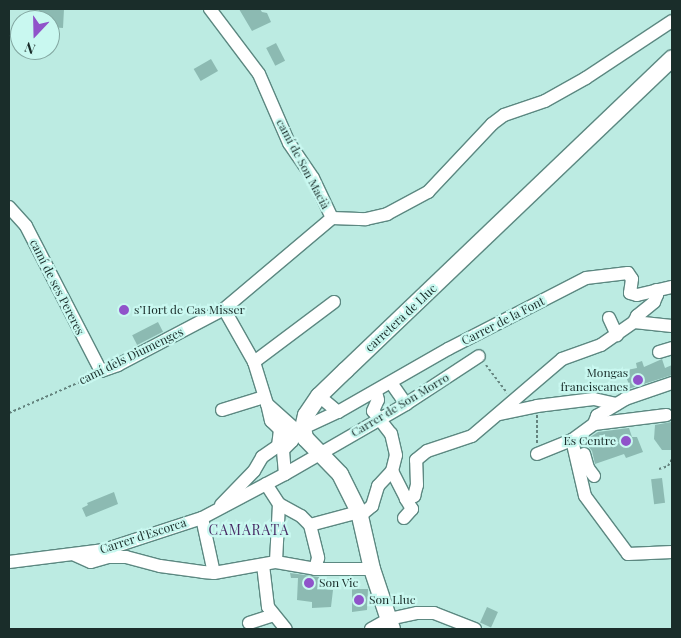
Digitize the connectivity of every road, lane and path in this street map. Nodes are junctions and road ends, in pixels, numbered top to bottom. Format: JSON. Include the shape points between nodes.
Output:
{"nodes":[{"id":1,"x":210,"y":9,"type":"edge"},
{"id":2,"x":672,"y":21,"type":"edge"},
{"id":3,"x":672,"y":60,"type":"edge"},
{"id":4,"x":9,"y":207,"type":"edge"},
{"id":5,"x":332,"y":218,"type":"junction"},
{"id":6,"x":672,"y":287,"type":"edge"},
{"id":7,"x":656,"y":290,"type":"junction"},
{"id":8,"x":334,"y":302,"type":"dead end"},
{"id":9,"x":224,"y":309,"type":"junction"},
{"id":10,"x":609,"y":318,"type":"dead end"},
{"id":11,"x":634,"y":322,"type":"junction"},
{"id":12,"x":672,"y":326,"type":"edge"},
{"id":13,"x":617,"y":334,"type":"junction"},
{"id":14,"x":672,"y":348,"type":"edge"},
{"id":15,"x":659,"y":352,"type":"dead end"},
{"id":16,"x":479,"y":356,"type":"joint"},
{"id":17,"x":254,"y":362,"type":"junction"},
{"id":18,"x":101,"y":372,"type":"junction"},
{"id":19,"x":672,"y":383,"type":"edge"},
{"id":20,"x":394,"y":387,"type":"dead end"},
{"id":21,"x":376,"y":392,"type":"junction"},
{"id":22,"x":319,"y":396,"type":"junction"},
{"id":23,"x":266,"y":401,"type":"junction"},
{"id":24,"x":512,"y":401,"type":"junction"},
{"id":25,"x":406,"y":404,"type":"junction"},
{"id":26,"x":616,"y":404,"type":"junction"},
{"id":27,"x":537,"y":406,"type":"junction"},
{"id":28,"x":222,"y":410,"type":"dead end"},
{"id":29,"x":9,"y":412,"type":"edge"},
{"id":30,"x":338,"y":412,"type":"junction"},
{"id":31,"x":497,"y":414,"type":"junction"},
{"id":32,"x":666,"y":416,"type":"dead end"},
{"id":33,"x":380,"y":419,"type":"junction"},
{"id":34,"x":594,"y":424,"type":"junction"},
{"id":35,"x":280,"y":429,"type":"junction"},
{"id":36,"x":304,"y":433,"type":"junction"},
{"id":37,"x":576,"y":437,"type":"junction"},
{"id":38,"x":320,"y":453,"type":"junction"},
{"id":39,"x":537,"y":454,"type":"joint"},
{"id":40,"x":672,"y":460,"type":"edge"},
{"id":41,"x":659,"y":469,"type":"dead end"},
{"id":42,"x":392,"y":471,"type":"junction"},
{"id":43,"x":285,"y":474,"type":"junction"},
{"id":44,"x":594,"y":476,"type":"dead end"},
{"id":45,"x":266,"y":484,"type":"junction"},
{"id":46,"x":406,"y":499,"type":"junction"},
{"id":47,"x":279,"y":504,"type":"junction"},
{"id":48,"x":214,"y":511,"type":"junction"},
{"id":49,"x":359,"y":514,"type":"junction"},
{"id":50,"x":202,"y":518,"type":"junction"},
{"id":51,"x":404,"y":518,"type":"dead end"},
{"id":52,"x":310,"y":525,"type":"junction"},
{"id":53,"x":672,"y":552,"type":"edge"},
{"id":54,"x":75,"y":555,"type":"junction"},
{"id":55,"x":9,"y":562,"type":"edge"},
{"id":56,"x":276,"y":562,"type":"junction"},
{"id":57,"x":263,"y":565,"type":"junction"},
{"id":58,"x":315,"y":569,"type":"junction"},
{"id":59,"x":372,"y":569,"type":"junction"},
{"id":60,"x":214,"y":572,"type":"junction"},
{"id":61,"x":274,"y":615,"type":"junction"},
{"id":62,"x":249,"y":624,"type":"dead end"},
{"id":63,"x":391,"y":624,"type":"edge"},
{"id":64,"x":286,"y":629,"type":"edge"},
{"id":65,"x":370,"y":629,"type":"edge"},
{"id":66,"x":475,"y":629,"type":"edge"}],
"edges":[{"from":1,"to":5,"type":"street","name":"camí de Son Macià","via":[[260,74],[290,143],[313,178]]},
{"from":2,"to":5,"type":"street","via":[[545,101],[504,115],[428,192],[387,214],[366,219]]},
{"from":3,"to":22,"type":"main road","name":"carretera de Lluc"},
{"from":4,"to":18,"type":"street","name":"camí de ses Pereres","via":[[26,226]]},
{"from":5,"to":9,"type":"street","name":"camí dels Diumenges"},
{"from":6,"to":7,"type":"street"},
{"from":7,"to":11,"type":"street","via":[[654,302]]},
{"from":7,"to":21,"type":"street","name":"Carrer de la Font","via":[[636,295],[630,293],[632,279],[628,273],[586,278],[448,349]]},
{"from":8,"to":17,"type":"street"},
{"from":9,"to":17,"type":"street"},
{"from":9,"to":18,"type":"street","name":"camí dels Diumenges"},
{"from":10,"to":13,"type":"street"},
{"from":11,"to":12,"type":"street"},
{"from":11,"to":13,"type":"street"},
{"from":13,"to":24,"type":"street","via":[[601,345],[562,359]]},
{"from":14,"to":15,"type":"street"},
{"from":16,"to":24,"type":"path"},
{"from":16,"to":25,"type":"street","name":"Carrer de Son Morro"},
{"from":17,"to":23,"type":"street"},
{"from":18,"to":29,"type":"path","name":"camí dels Diumenges"},
{"from":19,"to":26,"type":"street"},
{"from":20,"to":25,"type":"street"},
{"from":21,"to":30,"type":"street","name":"Carrer de la Font"},
{"from":21,"to":33,"type":"street","via":[[378,400],[373,411]]},
{"from":22,"to":30,"type":"street"},
{"from":22,"to":36,"type":"main road","name":"carretera de Lluc","via":[[306,415]]},
{"from":23,"to":28,"type":"street"},
{"from":23,"to":35,"type":"street","via":[[271,421]]},
{"from":23,"to":36,"type":"street"},
{"from":24,"to":31,"type":"street"},
{"from":25,"to":33,"type":"street","name":"Carrer de Son Morro"},
{"from":26,"to":27,"type":"street","via":[[594,399]]},
{"from":26,"to":34,"type":"street","via":[[597,416]]},
{"from":27,"to":31,"type":"street"},
{"from":27,"to":39,"type":"path"},
{"from":30,"to":36,"type":"street","name":"Carrer de la Font"},
{"from":31,"to":46,"type":"street","via":[[472,436],[427,451],[416,460],[418,485],[414,496]]},
{"from":32,"to":34,"type":"street"},
{"from":33,"to":38,"type":"street","name":"Carrer de Son Morro"},
{"from":33,"to":42,"type":"street","via":[[391,434],[396,455]]},
{"from":34,"to":37,"type":"street"},
{"from":35,"to":43,"type":"street","via":[[292,441],[283,450]]},
{"from":35,"to":48,"type":"street","via":[[278,446],[262,457],[254,471]]},
{"from":36,"to":38,"type":"main road"},
{"from":37,"to":39,"type":"street"},
{"from":37,"to":44,"type":"street"},
{"from":37,"to":53,"type":"street","via":[[585,496],[628,554]]},
{"from":38,"to":43,"type":"street","name":"Carrer d'Escorca"},
{"from":38,"to":49,"type":"main road","via":[[344,481]]},
{"from":40,"to":41,"type":"path","via":[[668,466]]},
{"from":42,"to":46,"type":"street"},
{"from":42,"to":49,"type":"street","via":[[378,486],[372,506]]},
{"from":43,"to":45,"type":"street","name":"Carrer d'Escorca"},
{"from":45,"to":47,"type":"street"},
{"from":45,"to":48,"type":"street","name":"Carrer d'Escorca"},
{"from":46,"to":51,"type":"street","via":[[412,509]]},
{"from":47,"to":52,"type":"street"},
{"from":47,"to":56,"type":"street"},
{"from":48,"to":50,"type":"street","name":"Carrer d'Escorca"},
{"from":49,"to":52,"type":"street"},
{"from":49,"to":59,"type":"main road"},
{"from":50,"to":54,"type":"street","name":"Carrer d'Escorca","via":[[104,550]]},
{"from":50,"to":60,"type":"street"},
{"from":52,"to":58,"type":"street","via":[[318,558]]},
{"from":54,"to":55,"type":"street","name":"Carrer d'Escorca"},
{"from":54,"to":60,"type":"street","via":[[91,562],[126,557],[160,566]]},
{"from":56,"to":57,"type":"street"},
{"from":56,"to":58,"type":"street"},
{"from":57,"to":60,"type":"street"},
{"from":57,"to":61,"type":"street","via":[[268,607]]},
{"from":58,"to":59,"type":"street"},
{"from":59,"to":63,"type":"main road"},
{"from":61,"to":62,"type":"street"},
{"from":61,"to":64,"type":"street"},
{"from":63,"to":65,"type":"street"},
{"from":63,"to":66,"type":"street","via":[[417,613],[434,613]]}]}
